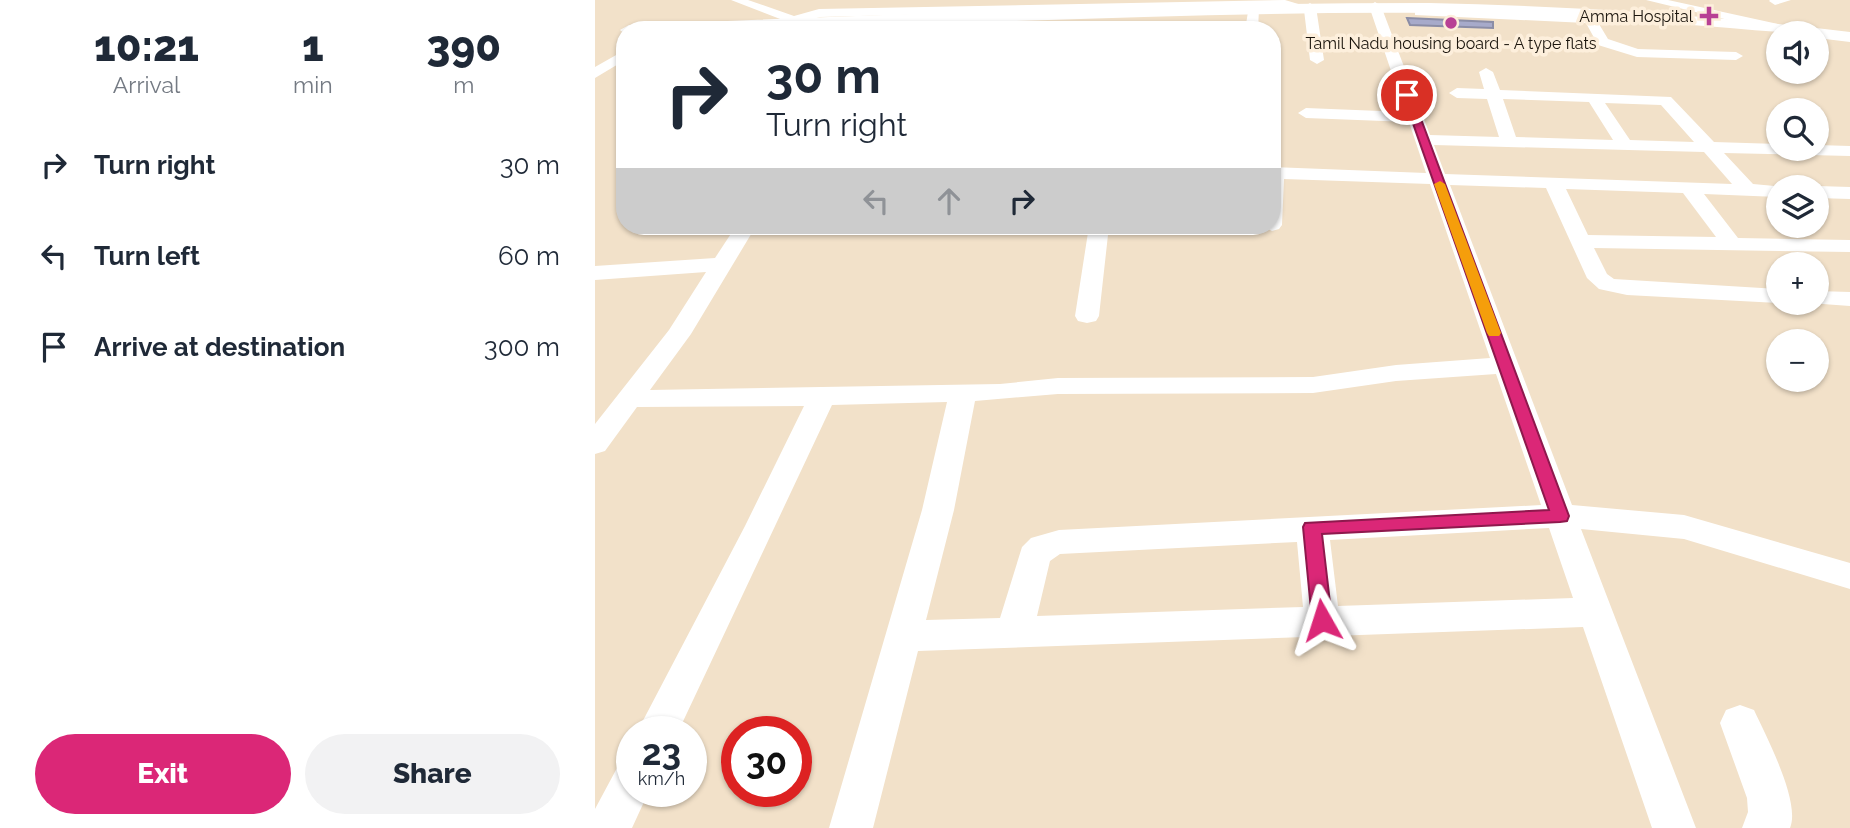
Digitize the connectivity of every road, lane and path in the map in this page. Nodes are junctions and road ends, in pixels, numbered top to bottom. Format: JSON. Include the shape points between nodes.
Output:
{"nodes":[{"id":1,"x":737,"y":0,"type":"edge"},
{"id":2,"x":777,"y":0,"type":"edge"},
{"id":3,"x":1652,"y":0,"type":"edge"},
{"id":4,"x":1785,"y":0,"type":"edge"},
{"id":5,"x":1775,"y":1,"type":"edge"},
{"id":6,"x":1378,"y":6,"type":"junction"},
{"id":7,"x":1305,"y":7,"type":"junction"},
{"id":8,"x":766,"y":8,"type":"junction"},
{"id":9,"x":1253,"y":9,"type":"junction"},
{"id":10,"x":1075,"y":12,"type":"edge"},
{"id":11,"x":1588,"y":15,"type":"junction"},
{"id":12,"x":896,"y":16,"type":"edge"},
{"id":13,"x":798,"y":21,"type":"joint"},
{"id":14,"x":942,"y":21,"type":"edge"},
{"id":15,"x":1035,"y":21,"type":"edge"},
{"id":16,"x":1252,"y":21,"type":"edge"},
{"id":17,"x":1766,"y":25,"type":"edge"},
{"id":18,"x":1766,"y":27,"type":"edge"},
{"id":19,"x":1736,"y":56,"type":"dead end"},
{"id":20,"x":616,"y":60,"type":"edge"},
{"id":21,"x":1317,"y":60,"type":"dead end"},
{"id":22,"x":1486,"y":72,"type":"dead end"},
{"id":23,"x":595,"y":74,"type":"edge"},
{"id":24,"x":1457,"y":93,"type":"dead end"},
{"id":25,"x":1492,"y":93,"type":"junction"},
{"id":26,"x":1593,"y":97,"type":"junction"},
{"id":27,"x":1306,"y":113,"type":"dead end"},
{"id":28,"x":1419,"y":128,"type":"junction"},
{"id":29,"x":1509,"y":141,"type":"junction"},
{"id":30,"x":1625,"y":145,"type":"junction"},
{"id":31,"x":1709,"y":148,"type":"junction"},
{"id":32,"x":1850,"y":151,"type":"edge"},
{"id":33,"x":1281,"y":173,"type":"edge"},
{"id":34,"x":1438,"y":179,"type":"junction"},
{"id":35,"x":1553,"y":183,"type":"junction"},
{"id":36,"x":1689,"y":188,"type":"junction"},
{"id":37,"x":1748,"y":190,"type":"junction"},
{"id":38,"x":1766,"y":191,"type":"edge"},
{"id":39,"x":1829,"y":192,"type":"edge"},
{"id":40,"x":1850,"y":193,"type":"edge"},
{"id":41,"x":741,"y":235,"type":"edge"},
{"id":42,"x":1098,"y":235,"type":"edge"},
{"id":43,"x":1272,"y":235,"type":"edge"},
{"id":44,"x":1580,"y":241,"type":"junction"},
{"id":45,"x":1732,"y":244,"type":"junction"},
{"id":46,"x":1850,"y":246,"type":"edge"},
{"id":47,"x":1271,"y":251,"type":"dead end"},
{"id":48,"x":723,"y":264,"type":"junction"},
{"id":49,"x":595,"y":273,"type":"edge"},
{"id":50,"x":1766,"y":295,"type":"edge"},
{"id":51,"x":1829,"y":298,"type":"edge"},
{"id":52,"x":1850,"y":299,"type":"edge"},
{"id":53,"x":1087,"y":316,"type":"dead end"},
{"id":54,"x":1506,"y":365,"type":"junction"},
{"id":55,"x":963,"y":393,"type":"junction"},
{"id":56,"x":822,"y":397,"type":"junction"},
{"id":57,"x":629,"y":399,"type":"junction"},
{"id":58,"x":595,"y":444,"type":"edge"},
{"id":59,"x":1560,"y":516,"type":"junction"},
{"id":60,"x":1312,"y":527,"type":"junction"},
{"id":61,"x":1850,"y":576,"type":"edge"},
{"id":62,"x":1595,"y":612,"type":"junction"},
{"id":63,"x":1322,"y":620,"type":"junction"},
{"id":64,"x":1015,"y":631,"type":"junction"},
{"id":65,"x":902,"y":636,"type":"junction"},
{"id":66,"x":665,"y":716,"type":"edge"},
{"id":67,"x":1740,"y":723,"type":"dead end"},
{"id":68,"x":619,"y":807,"type":"edge"},
{"id":69,"x":608,"y":828,"type":"edge"},
{"id":70,"x":851,"y":828,"type":"edge"},
{"id":71,"x":1674,"y":828,"type":"edge"},
{"id":72,"x":1763,"y":828,"type":"edge"}],
"edges":[{"from":1,"to":8,"type":"street"},
{"from":2,"to":8,"type":"street"},
{"from":3,"to":17,"type":"street"},
{"from":4,"to":5,"type":"street"},
{"from":6,"to":7,"type":"highway"},
{"from":6,"to":11,"type":"highway"},
{"from":6,"to":28,"type":"street"},
{"from":7,"to":9,"type":"highway"},
{"from":7,"to":10,"type":"street","via":[[1279,2]]},
{"from":7,"to":21,"type":"street"},
{"from":8,"to":13,"type":"street"},
{"from":9,"to":10,"type":"highway","via":[[1120,18]]},
{"from":9,"to":16,"type":"street"},
{"from":10,"to":12,"type":"street"},
{"from":10,"to":15,"type":"highway"},
{"from":11,"to":18,"type":"highway","via":[[1649,14]]},
{"from":11,"to":19,"type":"street","via":[[1603,42],[1637,52]]},
{"from":12,"to":13,"type":"highway"},
{"from":12,"to":14,"type":"highway"},
{"from":20,"to":23,"type":"street"},
{"from":22,"to":25,"type":"street"},
{"from":24,"to":25,"type":"street"},
{"from":25,"to":26,"type":"street"},
{"from":25,"to":29,"type":"street"},
{"from":26,"to":30,"type":"street"},
{"from":26,"to":31,"type":"street","via":[[1665,100]]},
{"from":27,"to":28,"type":"street"},
{"from":28,"to":29,"type":"street"},
{"from":28,"to":34,"type":"street"},
{"from":29,"to":30,"type":"street"},
{"from":30,"to":31,"type":"street"},
{"from":31,"to":32,"type":"street"},
{"from":31,"to":37,"type":"street"},
{"from":33,"to":34,"type":"street"},
{"from":34,"to":35,"type":"street"},
{"from":34,"to":54,"type":"street"},
{"from":35,"to":36,"type":"street"},
{"from":35,"to":44,"type":"street"},
{"from":36,"to":37,"type":"street"},
{"from":36,"to":45,"type":"street"},
{"from":37,"to":38,"type":"street"},
{"from":39,"to":40,"type":"street"},
{"from":41,"to":48,"type":"street"},
{"from":42,"to":53,"type":"street"},
{"from":43,"to":47,"type":"street"},
{"from":44,"to":45,"type":"street"},
{"from":44,"to":50,"type":"street","via":[[1598,278],[1607,285]]},
{"from":45,"to":46,"type":"street"},
{"from":48,"to":49,"type":"street"},
{"from":48,"to":57,"type":"street","via":[[679,334]]},
{"from":51,"to":52,"type":"street"},
{"from":54,"to":55,"type":"street","via":[[1313,385],[1058,386]]},
{"from":54,"to":59,"type":"street"},
{"from":55,"to":56,"type":"street"},
{"from":55,"to":65,"type":"street","via":[[938,510]]},
{"from":56,"to":57,"type":"street"},
{"from":56,"to":66,"type":"street"},
{"from":57,"to":58,"type":"street"},
{"from":59,"to":60,"type":"street"},
{"from":59,"to":61,"type":"street","via":[[1684,527]]},
{"from":59,"to":62,"type":"street"},
{"from":60,"to":63,"type":"street"},
{"from":60,"to":64,"type":"street","via":[[1059,542],[1043,547],[1034,556]]},
{"from":62,"to":63,"type":"street"},
{"from":62,"to":71,"type":"street"},
{"from":63,"to":64,"type":"street"},
{"from":64,"to":65,"type":"street"},
{"from":65,"to":70,"type":"street"},
{"from":67,"to":72,"type":"street","via":[[1769,798],[1772,821]]},
{"from":68,"to":69,"type":"street"}]}
